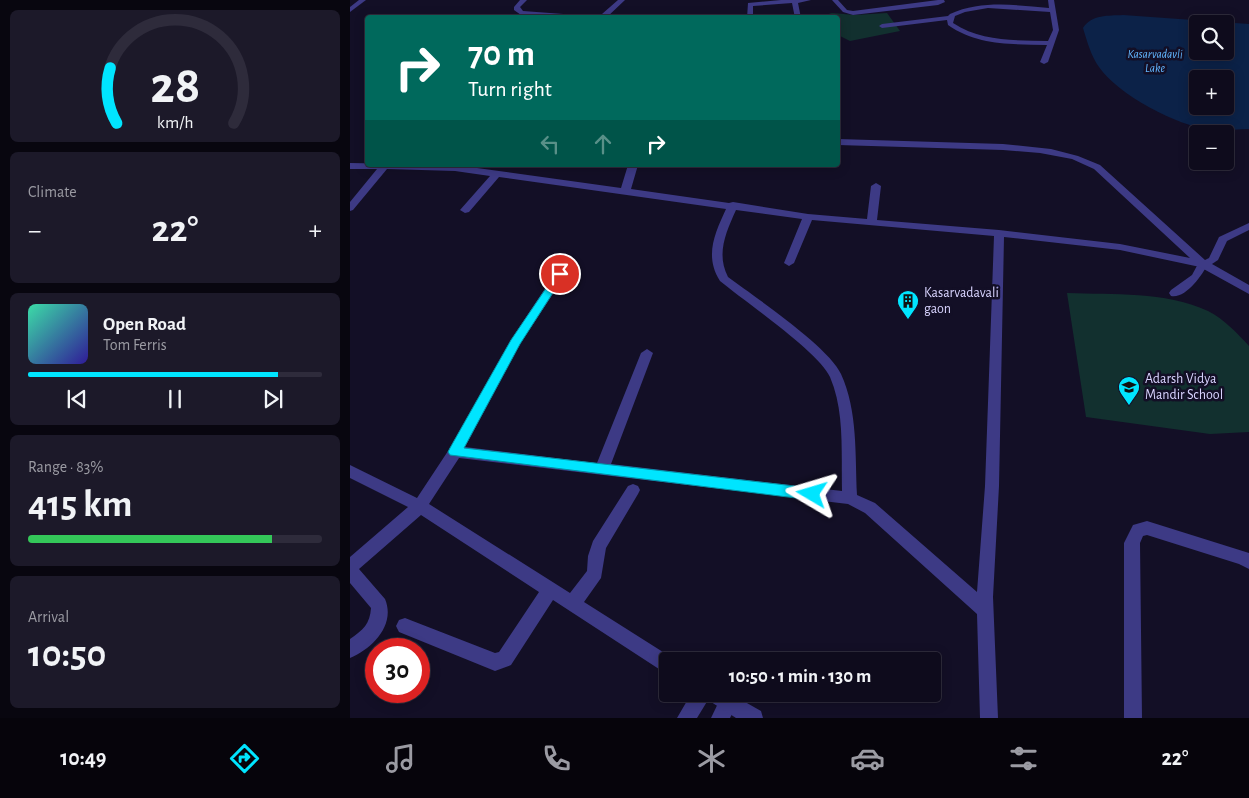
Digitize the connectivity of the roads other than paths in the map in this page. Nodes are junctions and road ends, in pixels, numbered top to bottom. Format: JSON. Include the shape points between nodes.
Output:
{"nodes":[{"id":1,"x":363,"y":0,"type":"edge"},
{"id":2,"x":524,"y":0,"type":"edge"},
{"id":3,"x":622,"y":0,"type":"edge"},
{"id":4,"x":808,"y":0,"type":"edge"},
{"id":5,"x":835,"y":0,"type":"edge"},
{"id":6,"x":941,"y":0,"type":"edge"},
{"id":7,"x":1051,"y":0,"type":"edge"},
{"id":8,"x":795,"y":1,"type":"edge"},
{"id":9,"x":350,"y":10,"type":"edge"},
{"id":10,"x":1052,"y":10,"type":"junction"},
{"id":11,"x":549,"y":15,"type":"edge"},
{"id":12,"x":605,"y":15,"type":"edge"},
{"id":13,"x":750,"y":15,"type":"edge"},
{"id":14,"x":797,"y":15,"type":"edge"},
{"id":15,"x":951,"y":18,"type":"junction"},
{"id":16,"x":882,"y":26,"type":"dead end"},
{"id":17,"x":1051,"y":43,"type":"junction"},
{"id":18,"x":1044,"y":62,"type":"dead end"},
{"id":19,"x":840,"y":142,"type":"edge"},
{"id":20,"x":365,"y":159,"type":"edge"},
{"id":21,"x":354,"y":165,"type":"edge"},
{"id":22,"x":384,"y":167,"type":"edge"},
{"id":23,"x":420,"y":167,"type":"edge"},
{"id":24,"x":632,"y":167,"type":"edge"},
{"id":25,"x":496,"y":174,"type":"junction"},
{"id":26,"x":876,"y":186,"type":"dead end"},
{"id":27,"x":625,"y":192,"type":"junction"},
{"id":28,"x":733,"y":205,"type":"junction"},
{"id":29,"x":350,"y":208,"type":"edge"},
{"id":30,"x":465,"y":210,"type":"dead end"},
{"id":31,"x":808,"y":217,"type":"junction"},
{"id":32,"x":872,"y":222,"type":"junction"},
{"id":33,"x":1249,"y":226,"type":"edge"},
{"id":34,"x":998,"y":233,"type":"junction"},
{"id":35,"x":789,"y":263,"type":"dead end"},
{"id":36,"x":1203,"y":264,"type":"junction"},
{"id":37,"x":560,"y":274,"type":"dead end"},
{"id":38,"x":1249,"y":290,"type":"edge"},
{"id":39,"x":1175,"y":293,"type":"dead end"},
{"id":40,"x":647,"y":353,"type":"dead end"},
{"id":41,"x":455,"y":452,"type":"junction"},
{"id":42,"x":602,"y":469,"type":"junction"},
{"id":43,"x":350,"y":471,"type":"edge"},
{"id":44,"x":633,"y":490,"type":"dead end"},
{"id":45,"x":850,"y":498,"type":"junction"},
{"id":46,"x":420,"y":506,"type":"junction"},
{"id":47,"x":1249,"y":562,"type":"edge"},
{"id":48,"x":350,"y":569,"type":"edge"},
{"id":49,"x":550,"y":590,"type":"junction"},
{"id":50,"x":572,"y":604,"type":"junction"},
{"id":51,"x":985,"y":610,"type":"junction"},
{"id":52,"x":405,"y":626,"type":"dead end"},
{"id":53,"x":350,"y":649,"type":"edge"},
{"id":54,"x":659,"y":659,"type":"edge"},
{"id":55,"x":696,"y":702,"type":"edge"},
{"id":56,"x":721,"y":704,"type":"edge"},
{"id":57,"x":686,"y":718,"type":"edge"},
{"id":58,"x":754,"y":718,"type":"edge"},
{"id":59,"x":989,"y":718,"type":"edge"},
{"id":60,"x":1133,"y":718,"type":"edge"}],
"edges":[{"from":1,"to":9,"type":"street"},
{"from":2,"to":11,"type":"street","via":[[517,7],[521,13]]},
{"from":3,"to":12,"type":"street"},
{"from":4,"to":8,"type":"street"},
{"from":5,"to":6,"type":"street","via":[[845,12],[853,13],[938,4]]},
{"from":7,"to":10,"type":"street"},
{"from":8,"to":13,"type":"street","via":[[750,4]]},
{"from":8,"to":14,"type":"street"},
{"from":10,"to":15,"type":"street","via":[[989,4],[958,10]]},
{"from":10,"to":17,"type":"street","via":[[1056,30]]},
{"from":15,"to":16,"type":"street"},
{"from":15,"to":17,"type":"street","via":[[950,24],[975,37]]},
{"from":17,"to":18,"type":"street"},
{"from":19,"to":36,"type":"street","via":[[971,145],[1051,151],[1084,160],[1096,167]]},
{"from":20,"to":21,"type":"street"},
{"from":22,"to":29,"type":"street"},
{"from":23,"to":25,"type":"street"},
{"from":24,"to":27,"type":"street"},
{"from":25,"to":27,"type":"street"},
{"from":25,"to":30,"type":"street"},
{"from":26,"to":32,"type":"street"},
{"from":27,"to":28,"type":"street"},
{"from":28,"to":31,"type":"street"},
{"from":28,"to":45,"type":"street","via":[[716,253],[719,272],[817,352],[835,374],[846,409]]},
{"from":31,"to":32,"type":"street"},
{"from":31,"to":35,"type":"street"},
{"from":32,"to":34,"type":"street"},
{"from":33,"to":36,"type":"street","via":[[1223,239],[1213,260]]},
{"from":34,"to":36,"type":"street","via":[[1120,247]]},
{"from":34,"to":51,"type":"street","via":[[992,486]]},
{"from":36,"to":38,"type":"street"},
{"from":36,"to":39,"type":"street","via":[[1196,277]]},
{"from":37,"to":41,"type":"street","via":[[515,343]]},
{"from":40,"to":42,"type":"street"},
{"from":41,"to":42,"type":"street"},
{"from":41,"to":46,"type":"street"},
{"from":42,"to":45,"type":"street"},
{"from":43,"to":46,"type":"street"},
{"from":44,"to":50,"type":"street","via":[[599,546],[595,573]]},
{"from":45,"to":51,"type":"street","via":[[870,508]]},
{"from":46,"to":48,"type":"street"},
{"from":46,"to":49,"type":"street"},
{"from":47,"to":60,"type":"street","via":[[1147,528],[1138,530],[1132,543]]},
{"from":48,"to":53,"type":"street","via":[[378,605],[379,612],[370,636]]},
{"from":49,"to":50,"type":"street"},
{"from":49,"to":52,"type":"street","via":[[500,662]]},
{"from":50,"to":54,"type":"street"},
{"from":51,"to":59,"type":"street"},
{"from":55,"to":57,"type":"street"},
{"from":56,"to":58,"type":"street"}]}
